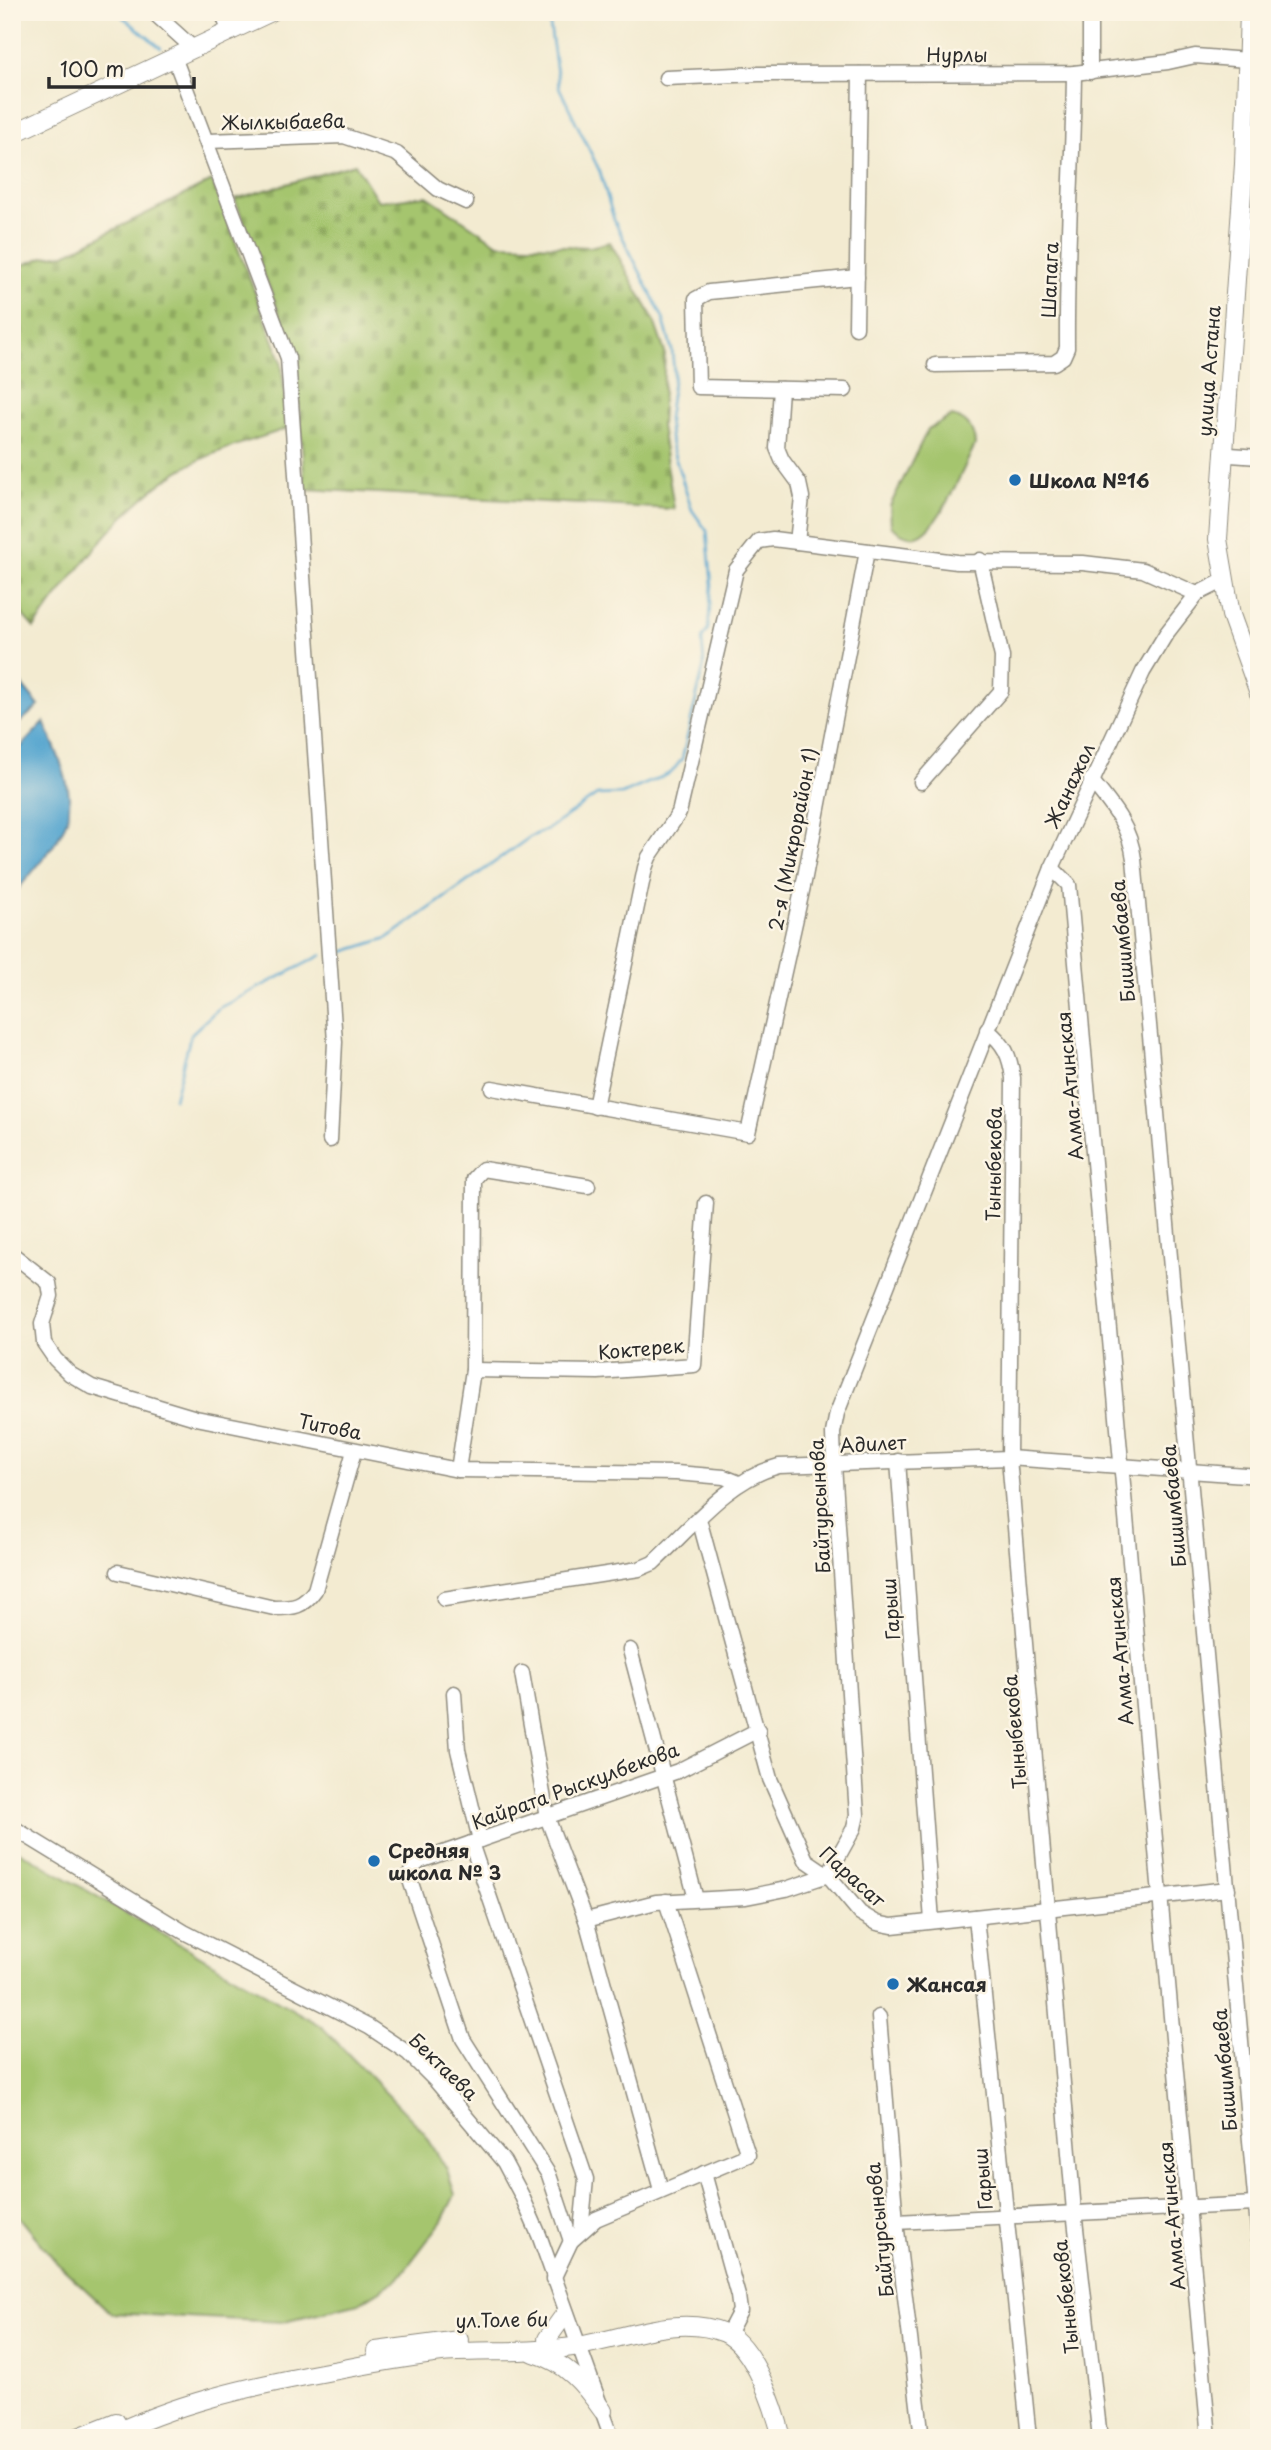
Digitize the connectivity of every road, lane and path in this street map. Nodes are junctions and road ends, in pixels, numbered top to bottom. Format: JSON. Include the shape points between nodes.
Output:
{"nodes":[{"id":1,"x":153,"y":12,"type":"edge"},
{"id":2,"x":222,"y":12,"type":"edge"},
{"id":3,"x":271,"y":12,"type":"edge"},
{"id":4,"x":1090,"y":12,"type":"edge"},
{"id":5,"x":1249,"y":12,"type":"edge"},
{"id":6,"x":230,"y":33,"type":"junction"},
{"id":7,"x":194,"y":49,"type":"junction"},
{"id":8,"x":174,"y":57,"type":"junction"},
{"id":9,"x":1247,"y":60,"type":"junction"},
{"id":10,"x":1090,"y":72,"type":"junction"},
{"id":11,"x":1074,"y":73,"type":"junction"},
{"id":12,"x":860,"y":74,"type":"junction"},
{"id":13,"x":666,"y":78,"type":"dead end"},
{"id":14,"x":1252,"y":91,"type":"edge"},
{"id":15,"x":12,"y":134,"type":"edge"},
{"id":16,"x":208,"y":141,"type":"junction"},
{"id":17,"x":1244,"y":164,"type":"junction"},
{"id":18,"x":466,"y":202,"type":"dead end"},
{"id":19,"x":857,"y":277,"type":"junction"},
{"id":20,"x":856,"y":328,"type":"dead end"},
{"id":21,"x":934,"y":365,"type":"dead end"},
{"id":22,"x":781,"y":389,"type":"junction"},
{"id":23,"x":845,"y":390,"type":"dead end"},
{"id":24,"x":1230,"y":455,"type":"junction"},
{"id":25,"x":1259,"y":457,"type":"edge"},
{"id":26,"x":797,"y":542,"type":"junction"},
{"id":27,"x":867,"y":551,"type":"junction"},
{"id":28,"x":980,"y":560,"type":"junction"},
{"id":29,"x":1223,"y":582,"type":"junction"},
{"id":30,"x":1197,"y":594,"type":"junction"},
{"id":31,"x":1259,"y":693,"type":"edge"},
{"id":32,"x":1091,"y":780,"type":"junction"},
{"id":33,"x":921,"y":782,"type":"dead end"},
{"id":34,"x":1052,"y":868,"type":"junction"},
{"id":35,"x":987,"y":1030,"type":"junction"},
{"id":36,"x":492,"y":1088,"type":"dead end"},
{"id":37,"x":595,"y":1107,"type":"junction"},
{"id":38,"x":330,"y":1140,"type":"dead end"},
{"id":39,"x":588,"y":1185,"type":"dead end"},
{"id":40,"x":706,"y":1203,"type":"dead end"},
{"id":41,"x":12,"y":1254,"type":"edge"},
{"id":42,"x":473,"y":1370,"type":"junction"},
{"id":43,"x":354,"y":1451,"type":"junction"},
{"id":44,"x":1009,"y":1458,"type":"junction"},
{"id":45,"x":898,"y":1461,"type":"junction"},
{"id":46,"x":1123,"y":1464,"type":"junction"},
{"id":47,"x":834,"y":1465,"type":"junction"},
{"id":48,"x":458,"y":1470,"type":"junction"},
{"id":49,"x":1189,"y":1473,"type":"junction"},
{"id":50,"x":1259,"y":1476,"type":"edge"},
{"id":51,"x":738,"y":1483,"type":"junction"},
{"id":52,"x":699,"y":1520,"type":"junction"},
{"id":53,"x":118,"y":1572,"type":"dead end"},
{"id":54,"x":444,"y":1599,"type":"dead end"},
{"id":55,"x":630,"y":1650,"type":"dead end"},
{"id":56,"x":522,"y":1673,"type":"dead end"},
{"id":57,"x":454,"y":1693,"type":"dead end"},
{"id":58,"x":758,"y":1730,"type":"junction"},
{"id":59,"x":663,"y":1776,"type":"junction"},
{"id":60,"x":547,"y":1817,"type":"junction"},
{"id":61,"x":12,"y":1827,"type":"edge"},
{"id":62,"x":475,"y":1842,"type":"junction"},
{"id":63,"x":828,"y":1875,"type":"junction"},
{"id":64,"x":1228,"y":1889,"type":"junction"},
{"id":65,"x":1159,"y":1897,"type":"junction"},
{"id":66,"x":696,"y":1899,"type":"junction"},
{"id":67,"x":666,"y":1901,"type":"junction"},
{"id":68,"x":1049,"y":1909,"type":"junction"},
{"id":69,"x":976,"y":1917,"type":"junction"},
{"id":70,"x":586,"y":1920,"type":"junction"},
{"id":71,"x":933,"y":1922,"type":"junction"},
{"id":72,"x":879,"y":2017,"type":"dead end"},
{"id":73,"x":704,"y":2173,"type":"junction"},
{"id":74,"x":661,"y":2190,"type":"junction"},
{"id":75,"x":1255,"y":2204,"type":"junction"},
{"id":76,"x":1190,"y":2208,"type":"junction"},
{"id":77,"x":1074,"y":2211,"type":"junction"},
{"id":78,"x":1004,"y":2214,"type":"junction"},
{"id":79,"x":895,"y":2222,"type":"junction"},
{"id":80,"x":576,"y":2236,"type":"junction"},
{"id":81,"x":1259,"y":2240,"type":"edge"},
{"id":82,"x":553,"y":2279,"type":"junction"},
{"id":83,"x":565,"y":2314,"type":"junction"},
{"id":84,"x":728,"y":2334,"type":"junction"},
{"id":85,"x":547,"y":2339,"type":"junction"},
{"id":86,"x":580,"y":2346,"type":"junction"},
{"id":87,"x":524,"y":2350,"type":"junction"},
{"id":88,"x":603,"y":2411,"type":"junction"},
{"id":89,"x":76,"y":2438,"type":"edge"},
{"id":90,"x":105,"y":2438,"type":"edge"},
{"id":91,"x":612,"y":2438,"type":"edge"},
{"id":92,"x":782,"y":2438,"type":"edge"},
{"id":93,"x":922,"y":2438,"type":"edge"},
{"id":94,"x":1029,"y":2438,"type":"edge"},
{"id":95,"x":1100,"y":2438,"type":"edge"},
{"id":96,"x":1209,"y":2438,"type":"edge"}],
"edges":[{"from":1,"to":7,"type":"street"},
{"from":2,"to":6,"type":"street"},
{"from":3,"to":6,"type":"main road"},
{"from":4,"to":10,"type":"street"},
{"from":5,"to":9,"type":"main road","name":"улица Астана"},
{"from":6,"to":7,"type":"main road"},
{"from":7,"to":8,"type":"main road"},
{"from":8,"to":15,"type":"main road"},
{"from":8,"to":16,"type":"street"},
{"from":9,"to":10,"type":"street","name":"Нурлы","via":[[1195,56]]},
{"from":9,"to":14,"type":"main road","name":"улица Астана"},
{"from":10,"to":11,"type":"street","name":"Нурлы"},
{"from":11,"to":12,"type":"street","name":"Нурлы"},
{"from":11,"to":21,"type":"street","name":"Шапага","via":[[1067,348],[1063,357],[1054,363]]},
{"from":12,"to":13,"type":"street","name":"Нурлы"},
{"from":12,"to":19,"type":"street"},
{"from":14,"to":17,"type":"main road","name":"улица Астана"},
{"from":16,"to":18,"type":"street","name":"Жылкыбаева","via":[[344,136],[397,154],[438,189]]},
{"from":16,"to":38,"type":"street","via":[[288,358],[335,1042]]},
{"from":17,"to":24,"type":"main road","name":"улица Астана","via":[[1245,217]]},
{"from":17,"to":29,"type":"main road","name":"улица Астана","via":[[1218,539]]},
{"from":19,"to":20,"type":"street"},
{"from":19,"to":22,"type":"street","via":[[709,292],[696,299],[698,387]]},
{"from":22,"to":23,"type":"street"},
{"from":22,"to":26,"type":"street","via":[[777,448],[802,497]]},
{"from":24,"to":25,"type":"street"},
{"from":24,"to":29,"type":"main road","name":"улица Астана"},
{"from":26,"to":27,"type":"street"},
{"from":26,"to":37,"type":"street","via":[[759,541],[736,570],[679,813],[645,868]]},
{"from":27,"to":28,"type":"street","via":[[957,562]]},
{"from":27,"to":37,"type":"street","name":"2-я (Микрорайон 1)","via":[[804,882],[748,1133]]},
{"from":28,"to":30,"type":"street","via":[[1143,570]]},
{"from":28,"to":33,"type":"street","via":[[1002,657],[1001,691]]},
{"from":29,"to":30,"type":"street","name":"Жанажол"},
{"from":29,"to":31,"type":"main road","name":"улица Астана"},
{"from":30,"to":32,"type":"street","name":"Жанажол","via":[[1143,672]]},
{"from":32,"to":34,"type":"street","name":"Жанажол"},
{"from":32,"to":49,"type":"street","name":"Бишимбаева","via":[[1125,822],[1132,838]]},
{"from":34,"to":35,"type":"street","name":"Жанажол"},
{"from":34,"to":46,"type":"street","name":"Алма-Атинская","via":[[1069,885]]},
{"from":35,"to":44,"type":"street","name":"Тыныбекова","via":[[1010,1056],[1013,1078]]},
{"from":35,"to":47,"type":"street","name":"Байтурсынова","via":[[837,1413]]},
{"from":36,"to":37,"type":"street"},
{"from":39,"to":42,"type":"street","via":[[483,1168],[474,1179]]},
{"from":40,"to":42,"type":"street","name":"Коктерек","via":[[694,1365],[598,1372]]},
{"from":41,"to":43,"type":"street","name":"Титова","via":[[49,1283],[51,1296],[41,1324],[44,1343],[76,1378],[92,1387],[197,1418]]},
{"from":42,"to":48,"type":"street"},
{"from":43,"to":48,"type":"street","name":"Титова"},
{"from":43,"to":53,"type":"street","via":[[315,1590],[306,1603],[274,1608]]},
{"from":44,"to":45,"type":"street","name":"Адилет"},
{"from":44,"to":46,"type":"street","name":"Адилет"},
{"from":44,"to":68,"type":"street","name":"Тыныбекова"},
{"from":45,"to":47,"type":"street","name":"Адилет"},
{"from":45,"to":71,"type":"street","name":"Гарыш"},
{"from":46,"to":49,"type":"street","name":"Адилет"},
{"from":46,"to":65,"type":"street","name":"Алма-Атинская"},
{"from":47,"to":51,"type":"street","name":"Адилет","via":[[779,1466]]},
{"from":47,"to":63,"type":"street","name":"Байтурсынова","via":[[857,1815]]},
{"from":48,"to":51,"type":"street","name":"Титова","via":[[677,1473],[724,1477]]},
{"from":49,"to":50,"type":"street","name":"Адилет"},
{"from":49,"to":64,"type":"street","name":"Бишимбаева"},
{"from":51,"to":52,"type":"street","name":"Адилет"},
{"from":52,"to":54,"type":"street","name":"Адилет","via":[[653,1563],[639,1569]]},
{"from":52,"to":58,"type":"street","name":"Парасат"},
{"from":55,"to":59,"type":"street"},
{"from":56,"to":60,"type":"street"},
{"from":57,"to":62,"type":"street","via":[[458,1750]]},
{"from":58,"to":59,"type":"street","name":"Кайрата Рыскулбекова"},
{"from":58,"to":63,"type":"street","name":"Парасат","via":[[770,1779],[806,1860]]},
{"from":59,"to":60,"type":"street","name":"Кайрата Рыскулбекова"},
{"from":59,"to":66,"type":"street"},
{"from":60,"to":62,"type":"street","name":"Кайрата Рыскулбекова"},
{"from":60,"to":70,"type":"street"},
{"from":61,"to":82,"type":"street","name":"Бектаева","via":[[184,1932],[369,2027],[408,2053],[477,2126],[504,2162],[540,2235]]},
{"from":62,"to":80,"type":"street","via":[[586,2179]]},
{"from":62,"to":80,"type":"street","name":"Кайрата Рыскулбекова","via":[[420,1861],[409,1877],[463,2039],[549,2175]]},
{"from":63,"to":66,"type":"street","via":[[746,1897]]},
{"from":63,"to":71,"type":"street","name":"Парасат","via":[[848,1902],[877,1923]]},
{"from":64,"to":65,"type":"street","name":"Парасат"},
{"from":64,"to":75,"type":"street","name":"Бишимбаева"},
{"from":65,"to":68,"type":"street","name":"Парасат"},
{"from":65,"to":76,"type":"street","name":"Алма-Атинская"},
{"from":66,"to":67,"type":"street"},
{"from":67,"to":70,"type":"street"},
{"from":67,"to":73,"type":"street","via":[[748,2155]]},
{"from":68,"to":69,"type":"street","name":"Парасат"},
{"from":68,"to":77,"type":"street","name":"Тыныбекова"},
{"from":69,"to":71,"type":"street","name":"Парасат"},
{"from":69,"to":78,"type":"street","name":"Гарыш"},
{"from":70,"to":74,"type":"street"},
{"from":72,"to":79,"type":"street","name":"Байтурсынова"},
{"from":73,"to":74,"type":"street"},
{"from":73,"to":84,"type":"street","via":[[738,2296],[740,2311]]},
{"from":74,"to":80,"type":"street","via":[[596,2219]]},
{"from":75,"to":76,"type":"street"},
{"from":75,"to":81,"type":"street","name":"Бишимбаева"},
{"from":76,"to":77,"type":"street"},
{"from":76,"to":96,"type":"street","name":"Алма-Атинская"},
{"from":77,"to":78,"type":"street"},
{"from":77,"to":95,"type":"street","name":"Тыныбекова"},
{"from":78,"to":79,"type":"street"},
{"from":78,"to":94,"type":"street","name":"Гарыш"},
{"from":79,"to":93,"type":"street","name":"Байтурсынова"},
{"from":80,"to":82,"type":"street"},
{"from":82,"to":83,"type":"street","name":"Бектаева"},
{"from":83,"to":85,"type":"main road"},
{"from":83,"to":86,"type":"street","name":"Бектаева"},
{"from":84,"to":86,"type":"main road","via":[[681,2326]]},
{"from":84,"to":92,"type":"main road","via":[[759,2374]]},
{"from":85,"to":86,"type":"main road","name":"ул.Толе би"},
{"from":85,"to":89,"type":"main road","name":"ул.Толе би","via":[[423,2343],[251,2376],[205,2388]]},
{"from":86,"to":87,"type":"main road","name":"ул.Толе би"},
{"from":86,"to":88,"type":"street","name":"Бектаева"},
{"from":87,"to":88,"type":"main road","via":[[553,2358],[569,2369]]},
{"from":87,"to":90,"type":"main road","name":"ул.Толе би","via":[[424,2355],[251,2386]]},
{"from":88,"to":91,"type":"street","name":"Бектаева"}]}
